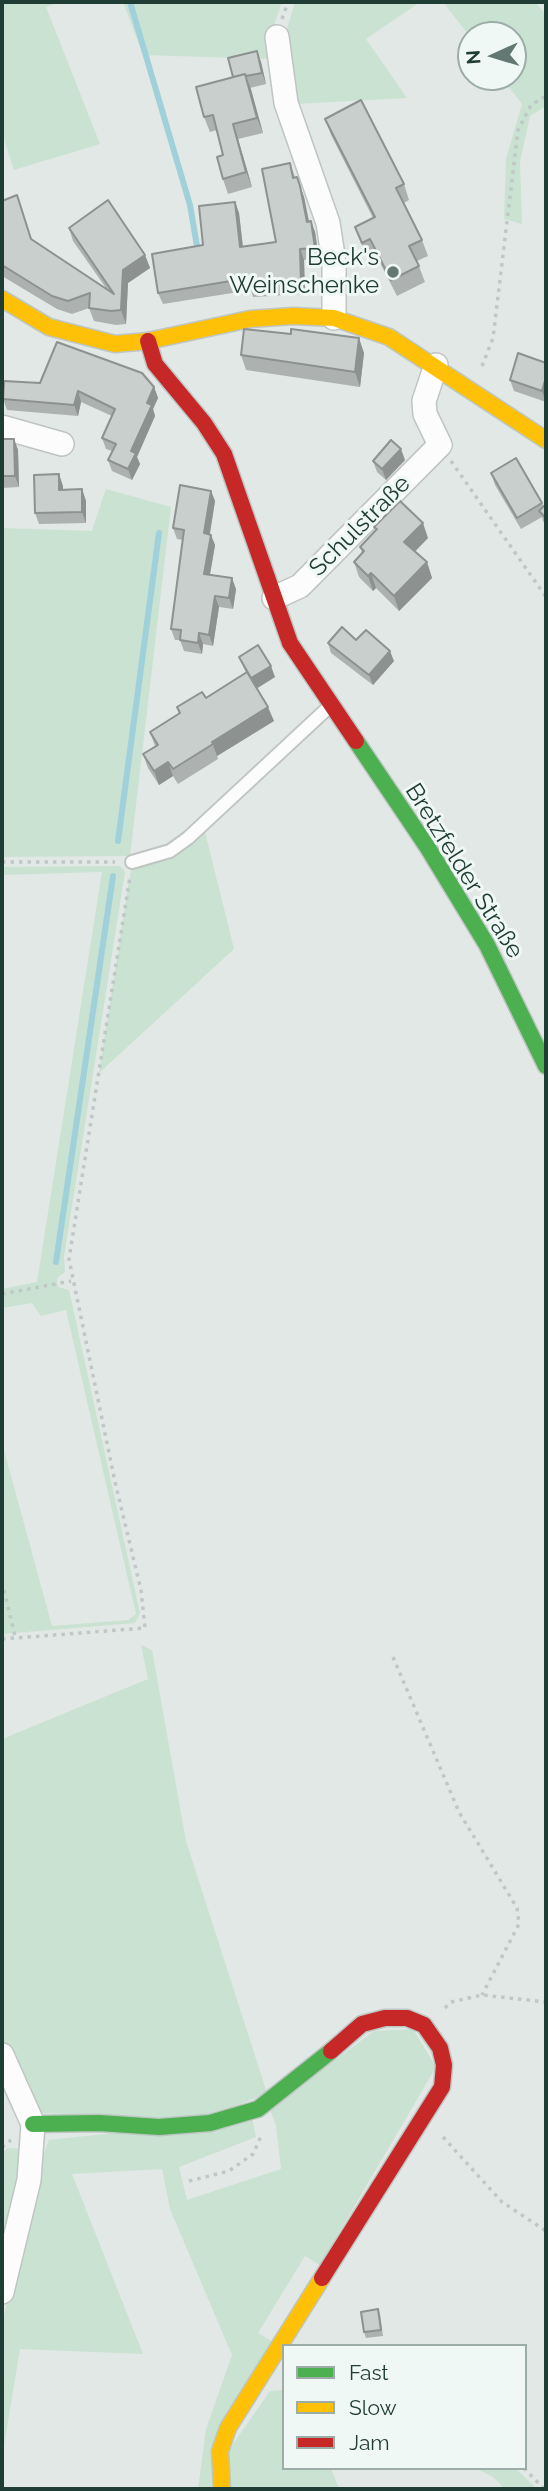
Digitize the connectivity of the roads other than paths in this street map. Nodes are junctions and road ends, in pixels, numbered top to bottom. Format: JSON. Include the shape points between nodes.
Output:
{"nodes":[{"id":1,"x":277,"y":37,"type":"dead end"},
{"id":2,"x":2,"y":299,"type":"edge"},
{"id":3,"x":334,"y":318,"type":"junction"},
{"id":4,"x":148,"y":341,"type":"junction"},
{"id":5,"x":436,"y":365,"type":"junction"},
{"id":6,"x":2,"y":427,"type":"edge"},
{"id":7,"x":546,"y":440,"type":"edge"},
{"id":8,"x":62,"y":444,"type":"dead end"},
{"id":9,"x":274,"y":598,"type":"junction"},
{"id":10,"x":331,"y":706,"type":"junction"},
{"id":11,"x":132,"y":862,"type":"road end"},
{"id":12,"x":546,"y":1066,"type":"edge"},
{"id":13,"x":2,"y":2055,"type":"edge"},
{"id":14,"x":33,"y":2124,"type":"junction"},
{"id":15,"x":2,"y":2292,"type":"edge"},
{"id":16,"x":222,"y":2489,"type":"edge"}],
"edges":[{"from":1,"to":3,"type":"street","via":[[286,103],[328,222]]},
{"from":2,"to":4,"type":"street","via":[[49,327],[90,340],[114,344]]},
{"from":3,"to":4,"type":"street","via":[[250,319]]},
{"from":3,"to":5,"type":"street","via":[[389,337]]},
{"from":4,"to":9,"type":"street","name":"Bretzfelder Straße","via":[[155,364],[224,454]]},
{"from":5,"to":7,"type":"street"},
{"from":5,"to":9,"type":"street","name":"Schulstraße","via":[[425,414],[440,445],[300,586]]},
{"from":6,"to":8,"type":"street"},
{"from":9,"to":10,"type":"street","name":"Bretzfelder Straße","via":[[290,643]]},
{"from":10,"to":11,"type":"lane","via":[[188,838],[170,850]]},
{"from":10,"to":12,"type":"street","name":"Bretzfelder Straße","via":[[428,848],[487,945]]},
{"from":13,"to":14,"type":"street"},
{"from":14,"to":15,"type":"street","via":[[29,2180]]},
{"from":14,"to":16,"type":"street","via":[[159,2127],[210,2123],[258,2109],[362,2024],[385,2018],[407,2018],[424,2025],[440,2048],[442,2087],[228,2428],[220,2451]]}]}
